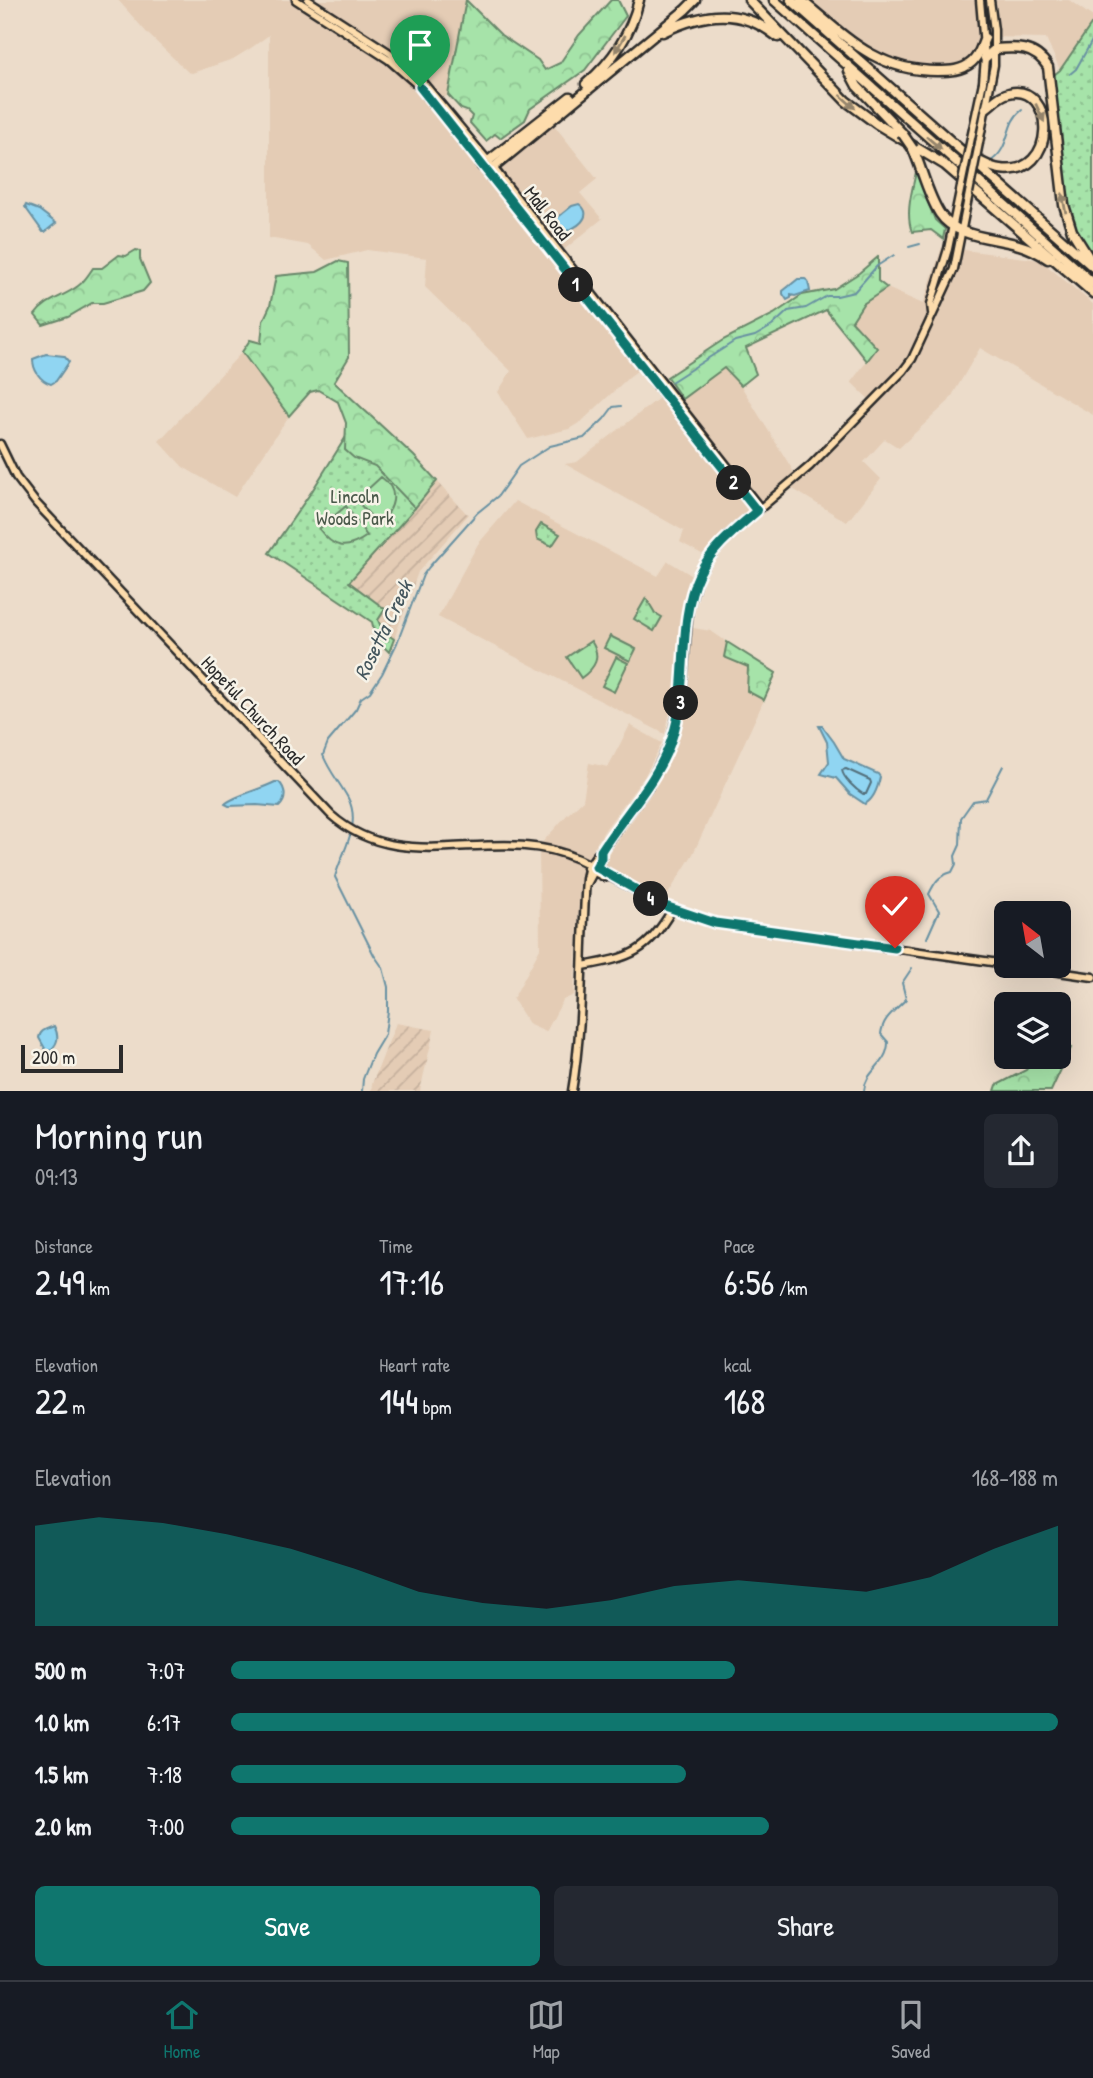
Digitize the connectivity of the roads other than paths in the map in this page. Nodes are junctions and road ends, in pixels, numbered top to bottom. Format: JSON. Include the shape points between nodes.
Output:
{"nodes":[{"id":1,"x":296,"y":0,"type":"edge"},
{"id":2,"x":308,"y":0,"type":"edge"},
{"id":3,"x":639,"y":0,"type":"edge"},
{"id":4,"x":695,"y":0,"type":"edge"},
{"id":5,"x":749,"y":0,"type":"edge"},
{"id":6,"x":774,"y":0,"type":"edge"},
{"id":7,"x":791,"y":0,"type":"edge"},
{"id":8,"x":802,"y":0,"type":"edge"},
{"id":9,"x":980,"y":0,"type":"edge"},
{"id":10,"x":990,"y":0,"type":"edge"},
{"id":11,"x":651,"y":38,"type":"junction"},
{"id":12,"x":985,"y":38,"type":"junction"},
{"id":13,"x":995,"y":49,"type":"junction"},
{"id":14,"x":985,"y":58,"type":"junction"},
{"id":15,"x":846,"y":65,"type":"junction"},
{"id":16,"x":821,"y":76,"type":"junction"},
{"id":17,"x":986,"y":108,"type":"junction"},
{"id":18,"x":968,"y":156,"type":"junction"},
{"id":19,"x":488,"y":167,"type":"junction"},
{"id":20,"x":953,"y":226,"type":"junction"},
{"id":21,"x":963,"y":230,"type":"junction"},
{"id":22,"x":1093,"y":265,"type":"edge"},
{"id":23,"x":1093,"y":283,"type":"edge"},
{"id":24,"x":1083,"y":285,"type":"junction"},
{"id":25,"x":1093,"y":293,"type":"edge"},
{"id":26,"x":932,"y":313,"type":"junction"},
{"id":27,"x":0,"y":444,"type":"edge"},
{"id":28,"x":759,"y":510,"type":"junction"},
{"id":29,"x":592,"y":868,"type":"junction"},
{"id":30,"x":672,"y":910,"type":"junction"},
{"id":31,"x":994,"y":962,"type":"edge"},
{"id":32,"x":583,"y":965,"type":"junction"},
{"id":33,"x":1071,"y":974,"type":"edge"},
{"id":34,"x":1093,"y":977,"type":"edge"},
{"id":35,"x":572,"y":1091,"type":"edge"}],
"edges":[{"from":1,"to":19,"type":"main road","name":"Mall Road","via":[[399,66]]},
{"from":2,"to":19,"type":"main road","name":"Mall Road","via":[[400,60]]},
{"from":3,"to":19,"type":"highway","one_way":true,"via":[[629,30],[604,67]]},
{"from":4,"to":11,"type":"highway"},
{"from":5,"to":16,"type":"highway"},
{"from":6,"to":15,"type":"highway"},
{"from":7,"to":18,"type":"highway"},
{"from":8,"to":12,"type":"highway","via":[[869,54],[911,70],[961,68],[976,57]]},
{"from":9,"to":12,"type":"main road"},
{"from":10,"to":13,"type":"main road"},
{"from":11,"to":16,"type":"highway","via":[[706,16],[738,17],[775,34]]},
{"from":11,"to":19,"type":"highway"},
{"from":12,"to":14,"type":"main road"},
{"from":13,"to":14,"type":"highway"},
{"from":13,"to":17,"type":"main road"},
{"from":22,"to":13,"type":"highway","one_way":true,"via":[[1075,238],[1064,205],[1048,67],[1039,55],[1026,49]]},
{"from":14,"to":20,"type":"main road","bridge":true},
{"from":15,"to":20,"type":"highway","bridge":true,"via":[[857,86],[902,132],[938,211]]},
{"from":15,"to":23,"type":"highway","one_way":true},
{"from":16,"to":24,"type":"highway","one_way":true,"via":[[871,120],[956,174]]},
{"from":17,"to":18,"type":"highway","one_way":true,"via":[[1008,93],[1027,96],[1042,112],[1042,144],[1032,159],[1012,169],[995,168]]},
{"from":17,"to":21,"type":"main road","bridge":true},
{"from":18,"to":22,"type":"highway"},
{"from":19,"to":28,"type":"main road","name":"Mall Road"},
{"from":20,"to":21,"type":"highway"},
{"from":20,"to":26,"type":"main road"},
{"from":21,"to":24,"type":"highway","via":[[1036,251]]},
{"from":21,"to":26,"type":"main road","via":[[954,269]]},
{"from":24,"to":25,"type":"highway"},
{"from":26,"to":28,"type":"main road","via":[[912,359],[896,380]]},
{"from":27,"to":29,"type":"main road","name":"Hopeful Church Road","via":[[32,498],[346,827],[382,844],[409,848],[540,846]]},
{"from":28,"to":29,"type":"main road","via":[[722,542],[698,576],[689,608],[681,700],[671,741],[648,787]]},
{"from":29,"to":30,"type":"main road","name":"Hopeful Church Road"},
{"from":29,"to":32,"type":"main road","via":[[587,884]]},
{"from":30,"to":31,"type":"main road","name":"Hopeful Church Road","via":[[745,928]]},
{"from":30,"to":32,"type":"main road","via":[[656,936],[639,950]]},
{"from":32,"to":35,"type":"main road"},
{"from":33,"to":34,"type":"main road"}]}
